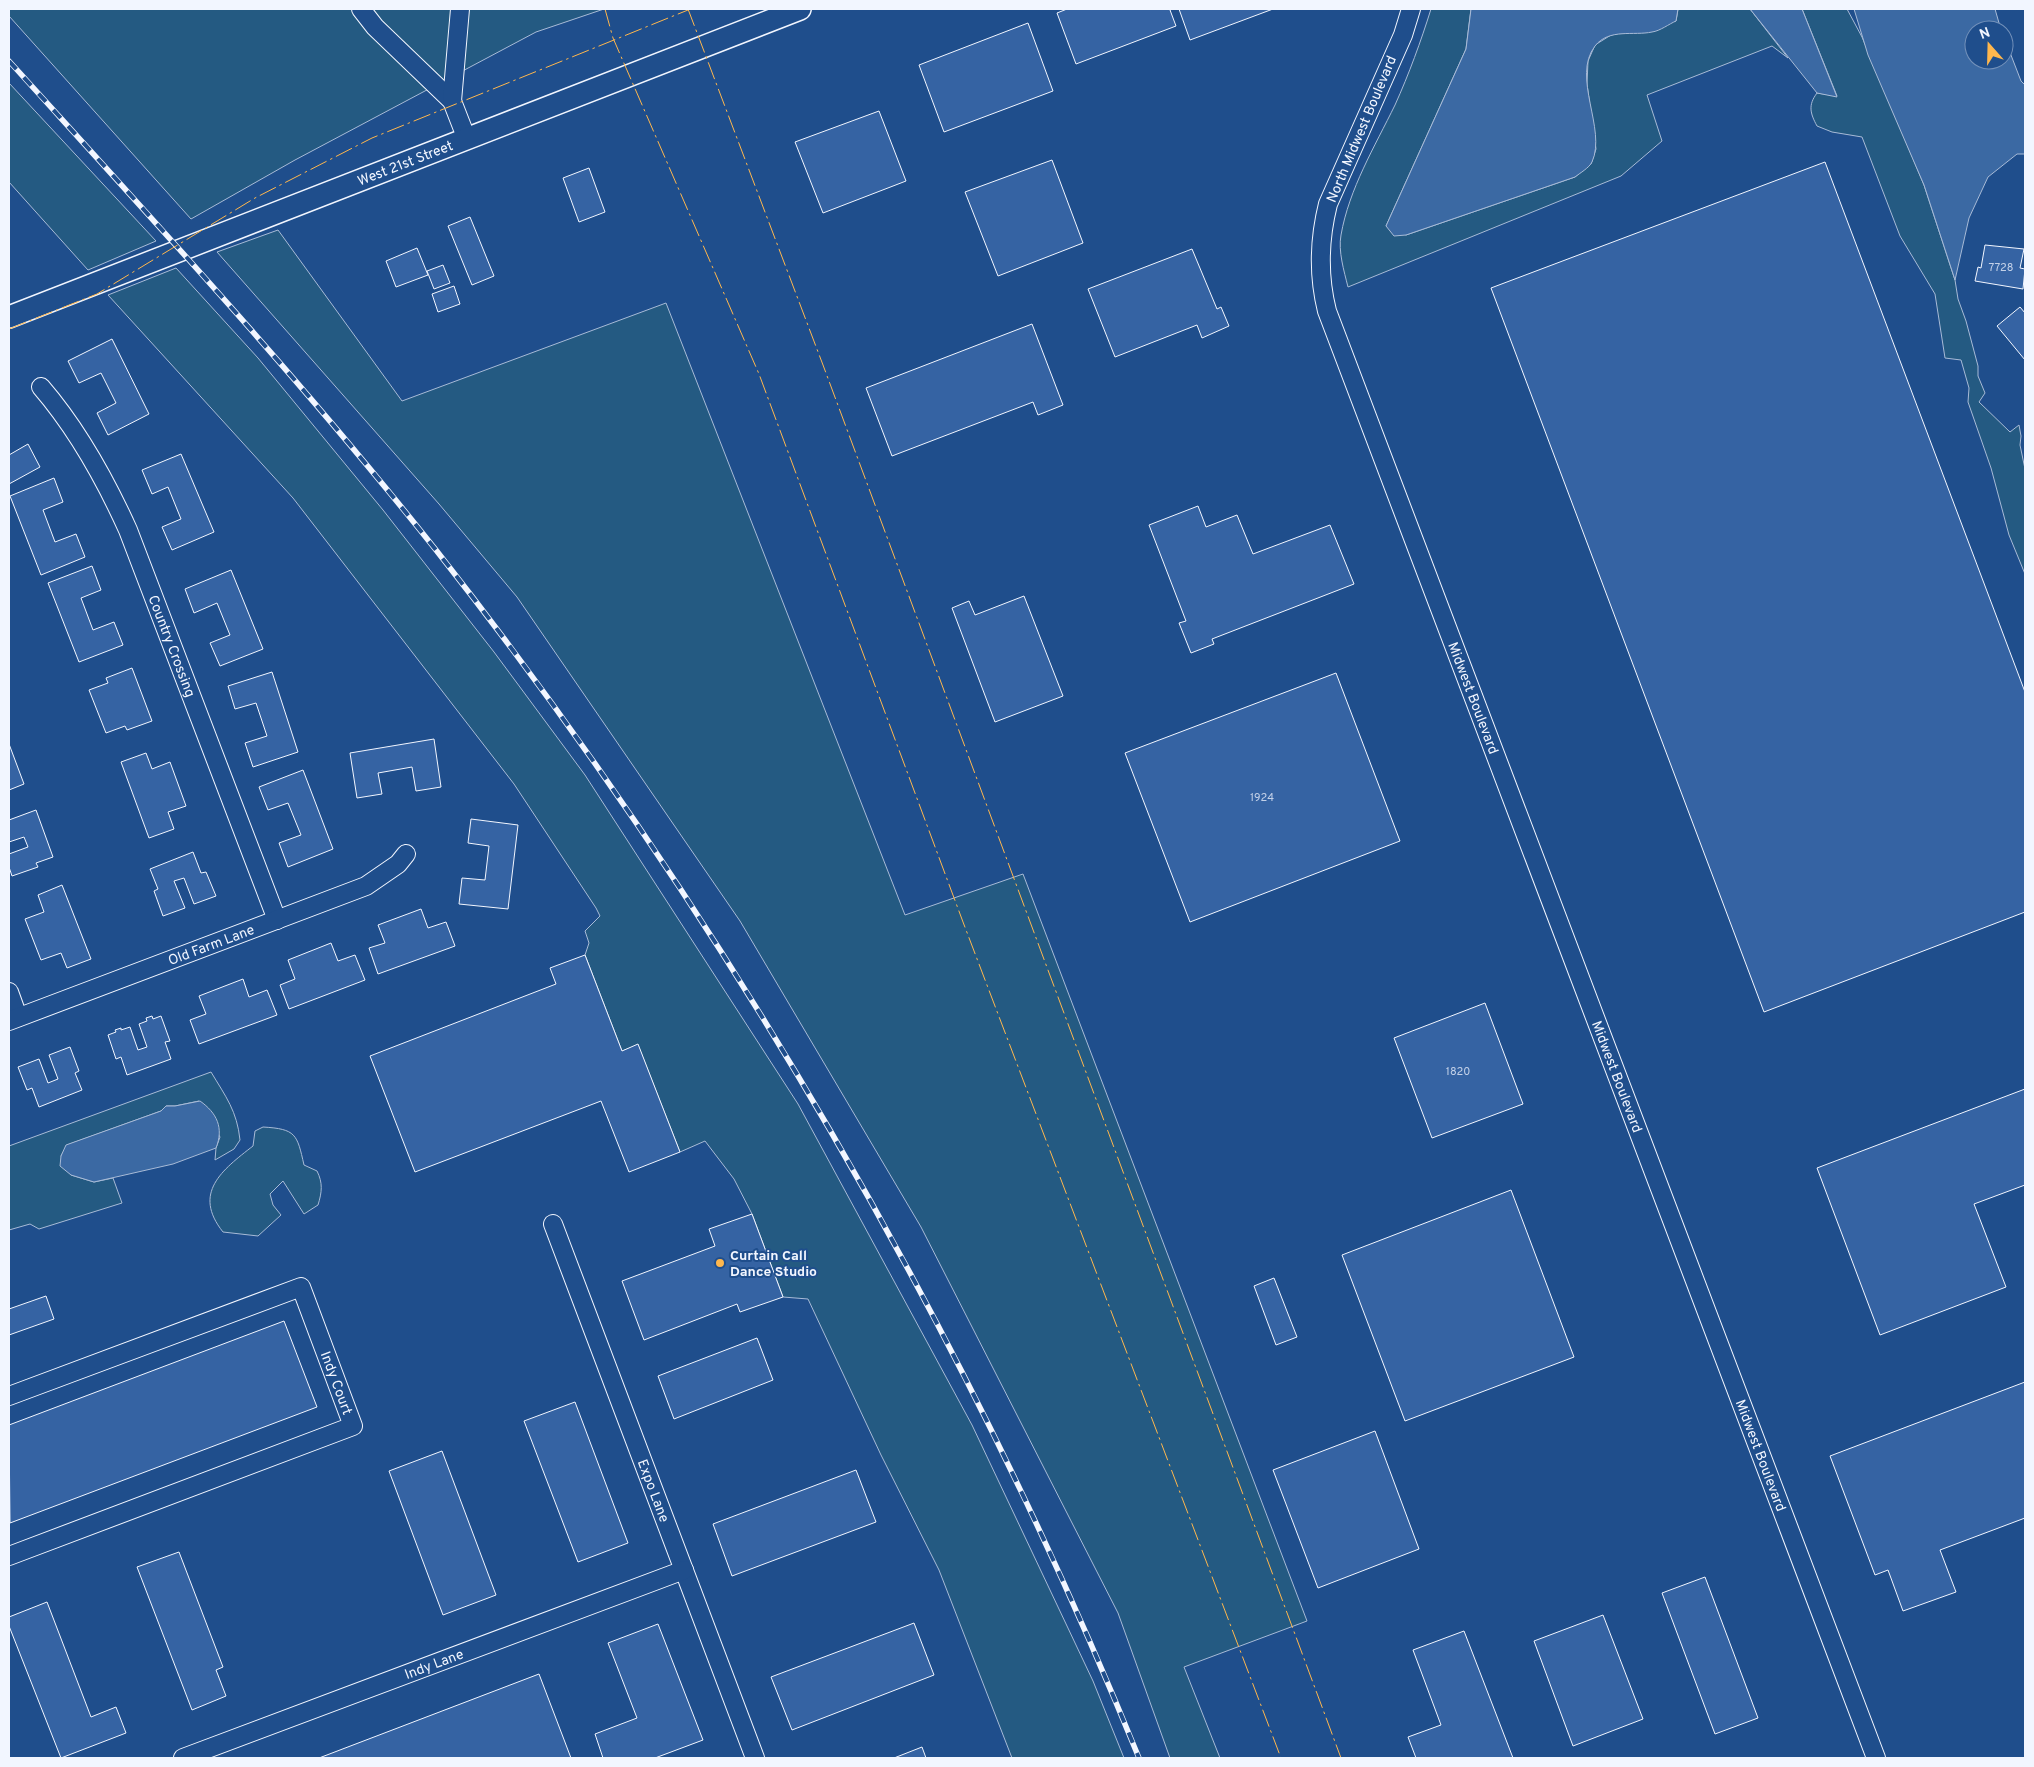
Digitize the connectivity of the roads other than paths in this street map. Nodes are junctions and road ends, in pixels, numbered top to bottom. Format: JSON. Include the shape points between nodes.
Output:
{"nodes":[{"id":1,"x":361,"y":9,"type":"edge"},
{"id":2,"x":460,"y":9,"type":"edge"},
{"id":3,"x":800,"y":9,"type":"edge"},
{"id":4,"x":1411,"y":9,"type":"edge"},
{"id":5,"x":452,"y":101,"type":"junction"},
{"id":6,"x":466,"y":137,"type":"junction"},
{"id":7,"x":9,"y":317,"type":"edge"},
{"id":8,"x":41,"y":387,"type":"dead end"},
{"id":9,"x":1358,"y":395,"type":"joint"},
{"id":10,"x":406,"y":854,"type":"dead end"},
{"id":11,"x":277,"y":920,"type":"junction"},
{"id":12,"x":9,"y":992,"type":"edge"},
{"id":13,"x":14,"y":1019,"type":"edge"},
{"id":14,"x":552,"y":1224,"type":"dead end"},
{"id":15,"x":9,"y":1396,"type":"edge"},
{"id":16,"x":9,"y":1556,"type":"edge"},
{"id":17,"x":684,"y":1570,"type":"junction"},
{"id":18,"x":183,"y":1758,"type":"edge"},
{"id":19,"x":755,"y":1758,"type":"edge"},
{"id":20,"x":1876,"y":1758,"type":"edge"}],
"edges":[{"from":1,"to":5,"type":"street"},
{"from":2,"to":5,"type":"street"},
{"from":3,"to":6,"type":"street","name":"West 21st Street"},
{"from":4,"to":9,"type":"street","name":"North Midwest Boulevard","via":[[1403,34],[1339,176],[1328,204],[1322,233],[1320,267],[1325,304]]},
{"from":5,"to":6,"type":"street"},
{"from":6,"to":7,"type":"street","name":"West 21st Street"},
{"from":8,"to":11,"type":"street","name":"Country Crossing","via":[[82,443],[128,530]]},
{"from":9,"to":20,"type":"street","name":"Midwest Boulevard"},
{"from":10,"to":11,"type":"street","name":"Old Farm Lane","via":[[398,864],[366,886]]},
{"from":11,"to":13,"type":"street","name":"Old Farm Lane"},
{"from":12,"to":13,"type":"street"},
{"from":14,"to":17,"type":"street","name":"Expo Lane"},
{"from":15,"to":16,"type":"street","name":"Indy Court","via":[[301,1287],[353,1426]]},
{"from":17,"to":18,"type":"street","name":"Indy Lane"},
{"from":17,"to":19,"type":"street","name":"Expo Lane"}]}
